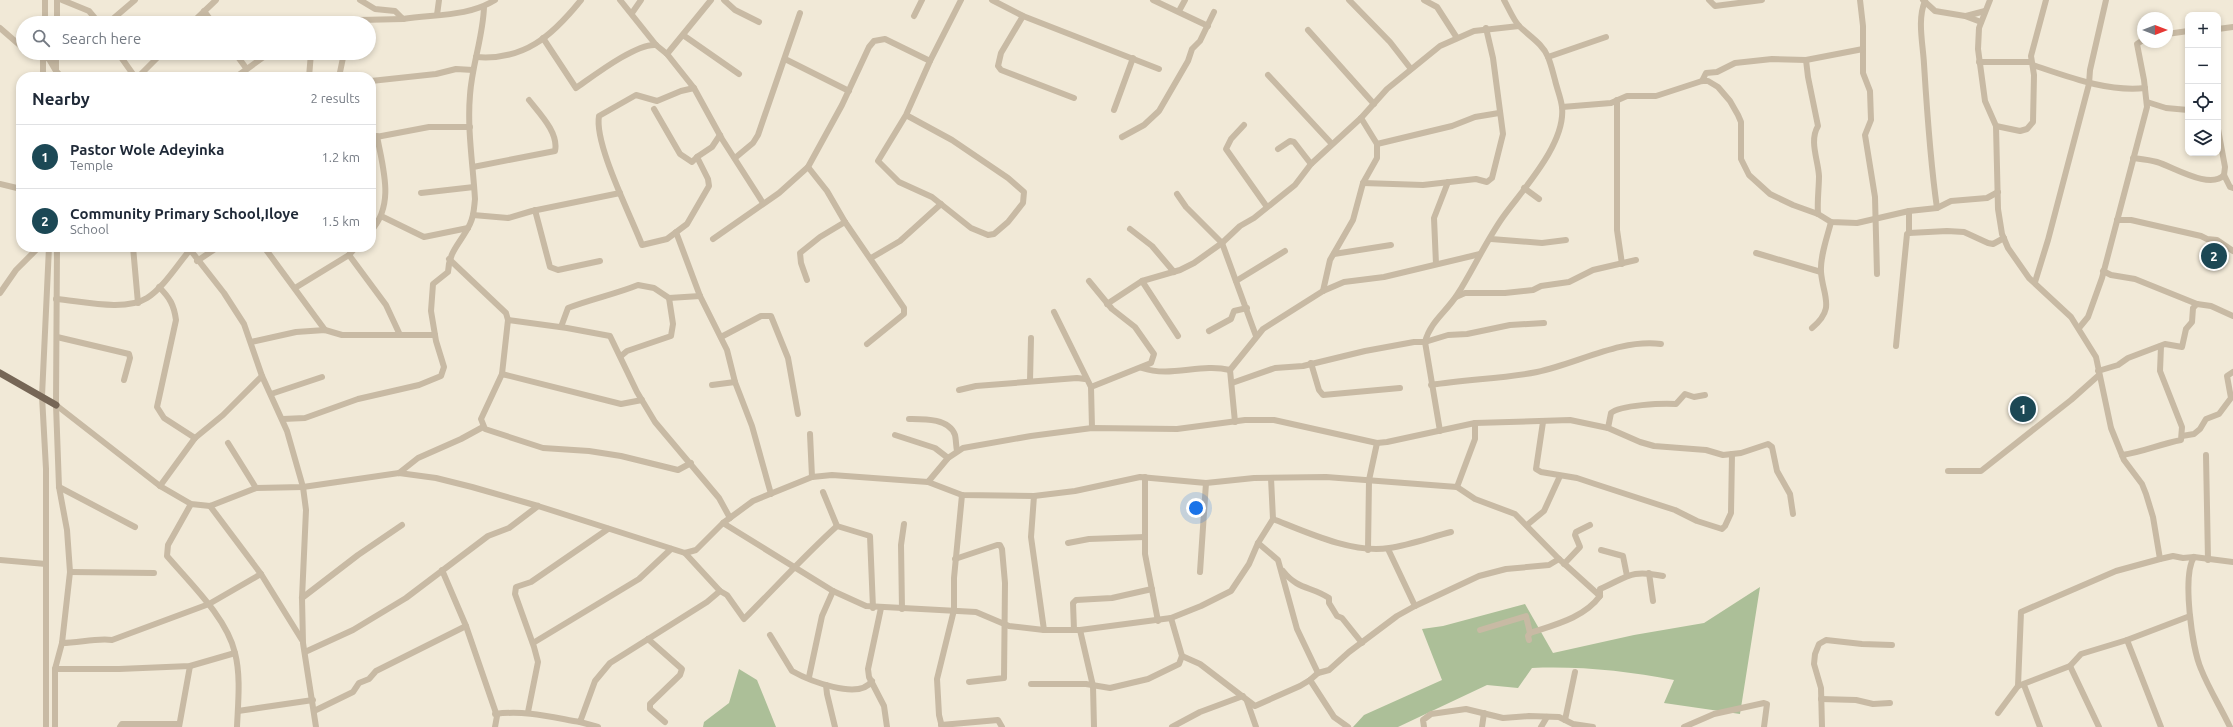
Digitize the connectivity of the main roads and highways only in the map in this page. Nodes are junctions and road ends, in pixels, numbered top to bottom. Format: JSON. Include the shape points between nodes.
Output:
{"nodes":[{"id":1,"x":0,"y":372,"type":"edge"},
{"id":2,"x":56,"y":405,"type":"road end"}],
"edges":[{"from":1,"to":2,"type":"main road"}]}
